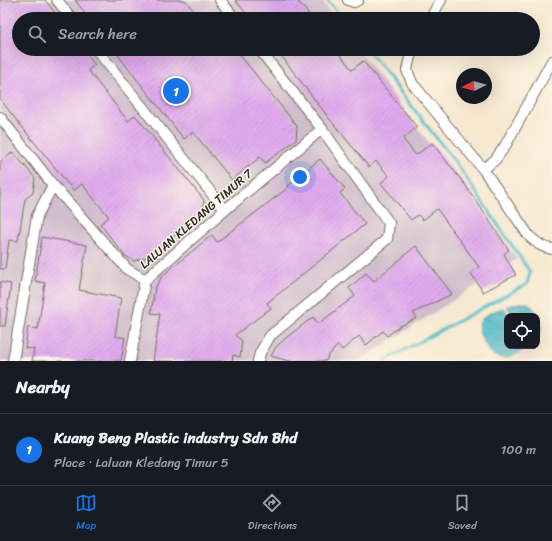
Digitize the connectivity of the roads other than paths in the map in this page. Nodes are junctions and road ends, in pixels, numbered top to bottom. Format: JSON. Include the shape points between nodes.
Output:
{"nodes":[{"id":1,"x":57,"y":0,"type":"edge"},
{"id":2,"x":220,"y":0,"type":"edge"},
{"id":3,"x":348,"y":0,"type":"edge"},
{"id":4,"x":358,"y":0,"type":"edge"},
{"id":5,"x":441,"y":0,"type":"edge"},
{"id":6,"x":66,"y":12,"type":"edge"},
{"id":7,"x":229,"y":12,"type":"edge"},
{"id":8,"x":434,"y":12,"type":"edge"},
{"id":9,"x":102,"y":56,"type":"edge"},
{"id":10,"x":265,"y":56,"type":"edge"},
{"id":11,"x":410,"y":56,"type":"edge"},
{"id":12,"x":552,"y":61,"type":"edge"},
{"id":13,"x":0,"y":117,"type":"edge"},
{"id":14,"x":322,"y":129,"type":"junction"},
{"id":15,"x":483,"y":169,"type":"junction"},
{"id":16,"x":53,"y":185,"type":"junction"},
{"id":17,"x":225,"y":210,"type":"junction"},
{"id":18,"x":552,"y":249,"type":"edge"},
{"id":19,"x":145,"y":280,"type":"junction"},
{"id":20,"x":13,"y":361,"type":"edge"},
{"id":21,"x":130,"y":361,"type":"edge"},
{"id":22,"x":258,"y":361,"type":"edge"}],
"edges":[{"from":1,"to":6,"type":"street"},
{"from":2,"to":7,"type":"street"},
{"from":3,"to":4,"type":"street"},
{"from":5,"to":8,"type":"street"},
{"from":9,"to":17,"type":"street"},
{"from":10,"to":14,"type":"street"},
{"from":11,"to":15,"type":"street","via":[[407,70],[412,83]]},
{"from":12,"to":15,"type":"street","via":[[505,146]]},
{"from":13,"to":16,"type":"street","name":"LALUAN KLEDANG TIMUR 7"},
{"from":14,"to":17,"type":"street","name":"LALUAN KLEDANG TIMUR 7"},
{"from":14,"to":22,"type":"street","via":[[389,224],[386,239],[270,336]]},
{"from":15,"to":18,"type":"street","via":[[529,236],[546,249]]},
{"from":16,"to":19,"type":"street","name":"LALUAN KLEDANG TIMUR 7","via":[[127,269]]},
{"from":16,"to":20,"type":"street","via":[[37,216]]},
{"from":17,"to":19,"type":"street","name":"LALUAN KLEDANG TIMUR 7"},
{"from":19,"to":21,"type":"street"}]}
